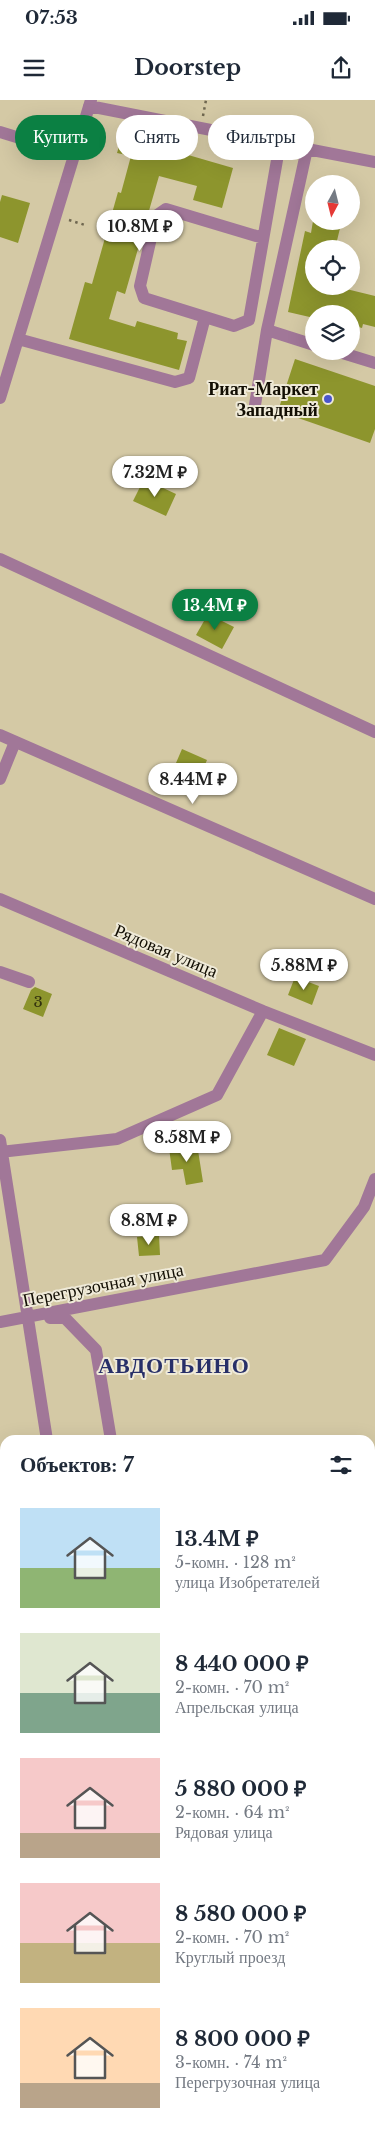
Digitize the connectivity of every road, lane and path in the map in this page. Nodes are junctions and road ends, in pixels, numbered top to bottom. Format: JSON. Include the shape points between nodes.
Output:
{"nodes":[{"id":1,"x":90,"y":103,"type":"edge"},
{"id":2,"x":86,"y":115,"type":"edge"},
{"id":3,"x":208,"y":128,"type":"edge"},
{"id":4,"x":0,"y":132,"type":"edge"},
{"id":5,"x":15,"y":137,"type":"edge"},
{"id":6,"x":314,"y":150,"type":"edge"},
{"id":7,"x":72,"y":160,"type":"edge"},
{"id":8,"x":277,"y":160,"type":"edge"},
{"id":9,"x":305,"y":160,"type":"edge"},
{"id":10,"x":375,"y":162,"type":"edge"},
{"id":11,"x":69,"y":220,"type":"dead end"},
{"id":12,"x":85,"y":225,"type":"dead end"},
{"id":13,"x":263,"y":238,"type":"junction"},
{"id":14,"x":205,"y":317,"type":"junction"},
{"id":15,"x":266,"y":330,"type":"junction"},
{"id":16,"x":18,"y":339,"type":"junction"},
{"id":17,"x":305,"y":342,"type":"edge"},
{"id":18,"x":360,"y":358,"type":"edge"},
{"id":19,"x":375,"y":363,"type":"edge"},
{"id":20,"x":0,"y":396,"type":"edge"},
{"id":21,"x":255,"y":405,"type":"dead end"},
{"id":22,"x":0,"y":558,"type":"edge"},
{"id":23,"x":375,"y":732,"type":"edge"},
{"id":24,"x":0,"y":735,"type":"edge"},
{"id":25,"x":15,"y":742,"type":"junction"},
{"id":26,"x":0,"y":780,"type":"edge"},
{"id":27,"x":0,"y":899,"type":"edge"},
{"id":28,"x":375,"y":899,"type":"edge"},
{"id":29,"x":0,"y":972,"type":"edge"},
{"id":30,"x":29,"y":982,"type":"dead end"},
{"id":31,"x":263,"y":1012,"type":"junction"},
{"id":32,"x":375,"y":1055,"type":"edge"},
{"id":33,"x":1,"y":1148,"type":"edge"},
{"id":34,"x":375,"y":1179,"type":"edge"},
{"id":35,"x":369,"y":1209,"type":"edge"},
{"id":36,"x":27,"y":1318,"type":"junction"},
{"id":37,"x":0,"y":1322,"type":"edge"},
{"id":38,"x":47,"y":1435,"type":"edge"},
{"id":39,"x":110,"y":1435,"type":"edge"}],
"edges":[{"from":1,"to":2,"type":"street"},
{"from":1,"to":3,"type":"street"},
{"from":4,"to":5,"type":"street"},
{"from":6,"to":10,"type":"street"},
{"from":7,"to":16,"type":"street"},
{"from":8,"to":13,"type":"street"},
{"from":9,"to":15,"type":"street"},
{"from":11,"to":12,"type":"path"},
{"from":13,"to":14,"type":"street","via":[[249,320],[234,326]]},
{"from":13,"to":14,"type":"street","via":[[166,209],[156,216],[140,286],[144,298]]},
{"from":14,"to":16,"type":"street","via":[[189,378],[175,382]]},
{"from":15,"to":17,"type":"street"},
{"from":15,"to":21,"type":"street"},
{"from":16,"to":20,"type":"street"},
{"from":18,"to":19,"type":"street"},
{"from":22,"to":23,"type":"street"},
{"from":24,"to":25,"type":"street"},
{"from":25,"to":26,"type":"street"},
{"from":25,"to":28,"type":"street"},
{"from":27,"to":31,"type":"street","name":"Рядовая улица"},
{"from":29,"to":30,"type":"street"},
{"from":31,"to":32,"type":"street","name":"Рядовая улица"},
{"from":31,"to":33,"type":"street","via":[[217,1095],[116,1139]]},
{"from":33,"to":36,"type":"street"},
{"from":34,"to":35,"type":"street","name":"Перегрузочная улица"},
{"from":35,"to":36,"type":"street","name":"Перегрузочная улица","via":[[326,1260]]},
{"from":36,"to":37,"type":"street","name":"Перегрузочная улица"},
{"from":36,"to":38,"type":"street"},
{"from":36,"to":39,"type":"street","via":[[65,1318],[96,1350]]}]}
